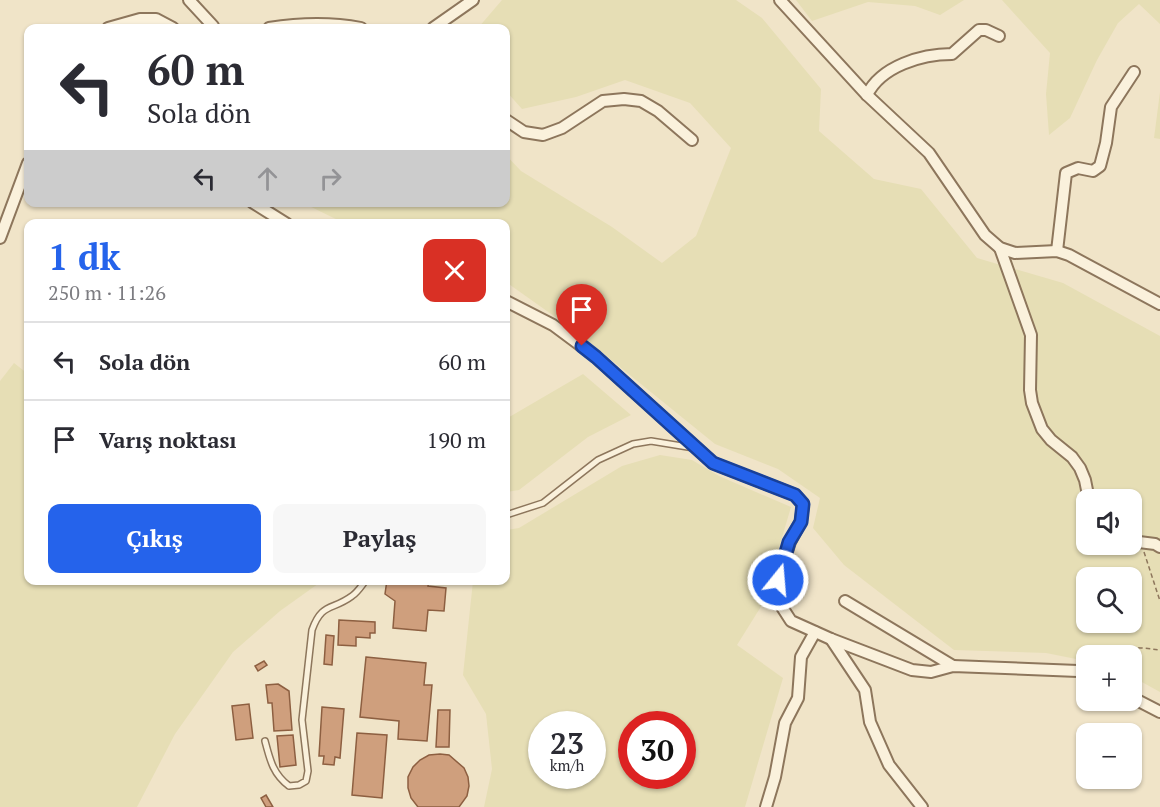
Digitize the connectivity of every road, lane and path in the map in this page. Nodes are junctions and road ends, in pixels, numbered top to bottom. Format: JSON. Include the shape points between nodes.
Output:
{"nodes":[{"id":1,"x":189,"y":0,"type":"edge"},
{"id":2,"x":473,"y":0,"type":"edge"},
{"id":3,"x":780,"y":0,"type":"edge"},
{"id":4,"x":122,"y":24,"type":"edge"},
{"id":5,"x":164,"y":24,"type":"edge"},
{"id":6,"x":211,"y":24,"type":"edge"},
{"id":7,"x":295,"y":24,"type":"edge"},
{"id":8,"x":322,"y":24,"type":"edge"},
{"id":9,"x":439,"y":24,"type":"edge"},
{"id":10,"x":999,"y":36,"type":"dead end"},
{"id":11,"x":1134,"y":72,"type":"dead end"},
{"id":12,"x":867,"y":95,"type":"junction"},
{"id":13,"x":510,"y":123,"type":"edge"},
{"id":14,"x":692,"y":140,"type":"dead end"},
{"id":15,"x":24,"y":173,"type":"edge"},
{"id":16,"x":260,"y":207,"type":"edge"},
{"id":17,"x":279,"y":219,"type":"edge"},
{"id":18,"x":0,"y":238,"type":"edge"},
{"id":19,"x":1000,"y":248,"type":"junction"},
{"id":20,"x":1057,"y":250,"type":"junction"},
{"id":21,"x":510,"y":303,"type":"edge"},
{"id":22,"x":1160,"y":304,"type":"edge"},
{"id":23,"x":695,"y":448,"type":"junction"},
{"id":24,"x":1087,"y":489,"type":"edge"},
{"id":25,"x":510,"y":514,"type":"edge"},
{"id":26,"x":1142,"y":543,"type":"edge"},
{"id":27,"x":1160,"y":547,"type":"edge"},
{"id":28,"x":1141,"y":555,"type":"edge"},
{"id":29,"x":362,"y":585,"type":"edge"},
{"id":30,"x":845,"y":601,"type":"dead end"},
{"id":31,"x":1160,"y":601,"type":"edge"},
{"id":32,"x":815,"y":632,"type":"junction"},
{"id":33,"x":831,"y":639,"type":"junction"},
{"id":34,"x":1142,"y":649,"type":"edge"},
{"id":35,"x":1160,"y":650,"type":"edge"},
{"id":36,"x":953,"y":666,"type":"junction"},
{"id":37,"x":1076,"y":670,"type":"edge"},
{"id":38,"x":1142,"y":703,"type":"edge"},
{"id":39,"x":1160,"y":712,"type":"edge"},
{"id":40,"x":265,"y":741,"type":"dead end"},
{"id":41,"x":766,"y":807,"type":"edge"},
{"id":42,"x":922,"y":807,"type":"edge"}],
"edges":[{"from":1,"to":6,"type":"street"},
{"from":2,"to":9,"type":"street"},
{"from":3,"to":12,"type":"street"},
{"from":4,"to":5,"type":"street","via":[[140,19]]},
{"from":7,"to":8,"type":"street"},
{"from":10,"to":12,"type":"street","via":[[979,30],[952,54],[902,64],[881,76]]},
{"from":11,"to":20,"type":"street","via":[[1111,107],[1100,166],[1093,171],[1078,168],[1066,173]]},
{"from":12,"to":19,"type":"street","via":[[929,153],[985,236]]},
{"from":13,"to":14,"type":"street","via":[[524,132],[543,135],[562,128],[603,101],[624,99],[641,101],[658,111]]},
{"from":15,"to":18,"type":"street"},
{"from":16,"to":17,"type":"street"},
{"from":19,"to":20,"type":"street","via":[[1015,253]]},
{"from":19,"to":24,"type":"street","via":[[1031,335],[1032,403],[1042,429],[1080,468]]},
{"from":20,"to":22,"type":"street"},
{"from":21,"to":23,"type":"street","via":[[553,325],[596,357]]},
{"from":23,"to":25,"type":"lane","via":[[651,441],[633,444],[598,460],[543,503]]},
{"from":23,"to":32,"type":"street","via":[[713,463],[795,495],[803,504],[801,522],[789,542],[778,580],[780,603],[791,621]]},
{"from":26,"to":27,"type":"street"},
{"from":28,"to":31,"type":"path"},
{"from":29,"to":40,"type":"lane","via":[[354,595],[324,609],[312,630],[302,720],[306,781],[289,786],[280,780],[272,768]]},
{"from":30,"to":36,"type":"street"},
{"from":32,"to":33,"type":"street"},
{"from":32,"to":41,"type":"street","via":[[801,657],[798,698],[785,723]]},
{"from":33,"to":36,"type":"street","via":[[912,670],[931,672]]},
{"from":33,"to":42,"type":"street","via":[[865,690],[870,722],[889,765]]},
{"from":34,"to":35,"type":"path"},
{"from":36,"to":37,"type":"street"},
{"from":38,"to":39,"type":"street"}]}
